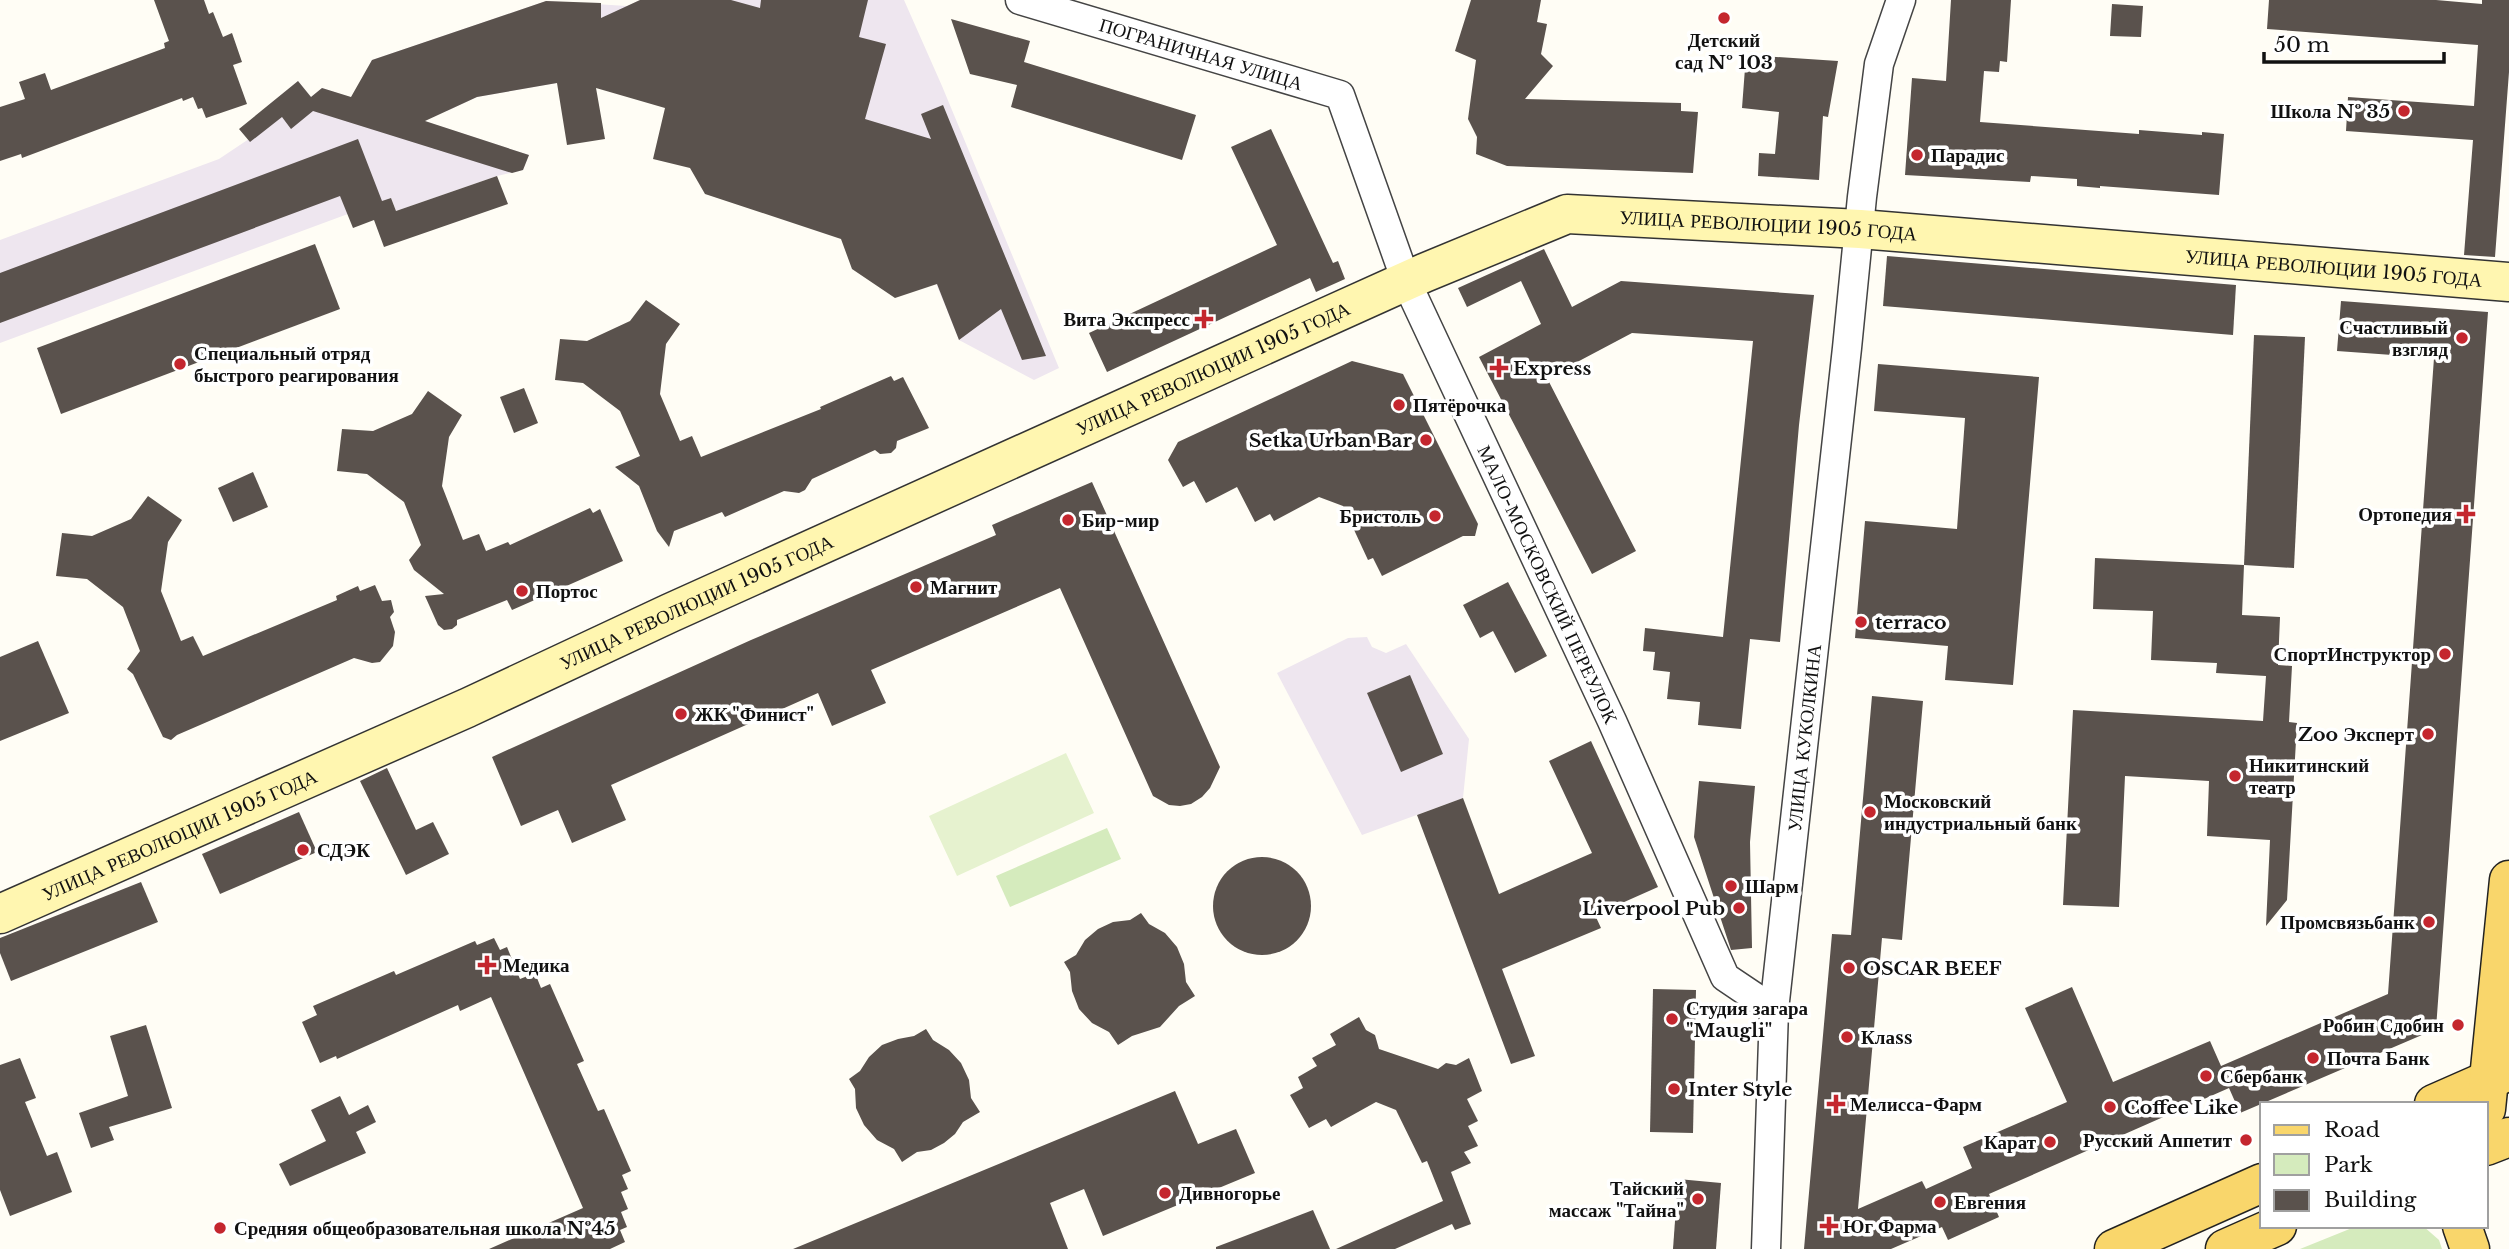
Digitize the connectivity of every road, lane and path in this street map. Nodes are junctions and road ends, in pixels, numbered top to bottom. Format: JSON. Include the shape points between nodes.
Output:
{"nodes":[{"id":1,"x":1020,"y":0,"type":"edge"},
{"id":2,"x":1901,"y":0,"type":"edge"},
{"id":3,"x":1340,"y":95,"type":"joint"},
{"id":4,"x":1860,"y":229,"type":"junction"},
{"id":5,"x":1406,"y":281,"type":"junction"},
{"id":6,"x":2509,"y":282,"type":"edge"},
{"id":7,"x":2509,"y":880,"type":"edge"},
{"id":8,"x":0,"y":914,"type":"edge"},
{"id":9,"x":1774,"y":1010,"type":"junction"},
{"id":10,"x":2495,"y":1086,"type":"edge"},
{"id":11,"x":2441,"y":1102,"type":"edge"},
{"id":12,"x":2509,"y":1137,"type":"edge"},
{"id":13,"x":2488,"y":1145,"type":"edge"},
{"id":14,"x":2260,"y":1185,"type":"edge"},
{"id":15,"x":2272,"y":1228,"type":"edge"},
{"id":16,"x":2463,"y":1228,"type":"edge"},
{"id":17,"x":2474,"y":1228,"type":"edge"},
{"id":18,"x":1766,"y":1249,"type":"edge"},
{"id":19,"x":2114,"y":1249,"type":"edge"},
{"id":20,"x":2225,"y":1249,"type":"edge"},
{"id":21,"x":2471,"y":1249,"type":"edge"}],
"edges":[{"from":1,"to":3,"type":"street","name":"ПОГРАНИЧНАЯ УЛИЦА"},
{"from":2,"to":4,"type":"street","name":"УЛИЦА КУКОЛКИНА","via":[[1879,64]]},
{"from":3,"to":5,"type":"street","name":"МАЛО-МОСКОВСКИЙ ПЕРЕУЛОК"},
{"from":4,"to":5,"type":"street","name":"УЛИЦА РЕВОЛЮЦИИ 1905 ГОДА","via":[[1567,214]]},
{"from":4,"to":6,"type":"street","name":"УЛИЦА РЕВОЛЮЦИИ 1905 ГОДА"},
{"from":4,"to":9,"type":"street","name":"УЛИЦА КУКОЛКИНА"},
{"from":5,"to":8,"type":"street","name":"УЛИЦА РЕВОЛЮЦИИ 1905 ГОДА","via":[[467,708]]},
{"from":5,"to":9,"type":"street","name":"МАЛО-МОСКОВСКИЙ ПЕРЕУЛОК","via":[[1612,721],[1725,977]]},
{"from":7,"to":10,"type":"main road"},
{"from":9,"to":18,"type":"street","name":"УЛИЦА КУКОЛКИНА"},
{"from":10,"to":11,"type":"main road"},
{"from":12,"to":13,"type":"main road"},
{"from":14,"to":19,"type":"main road"},
{"from":15,"to":20,"type":"main road"},
{"from":16,"to":21,"type":"main road"},
{"from":17,"to":21,"type":"street"}]}
